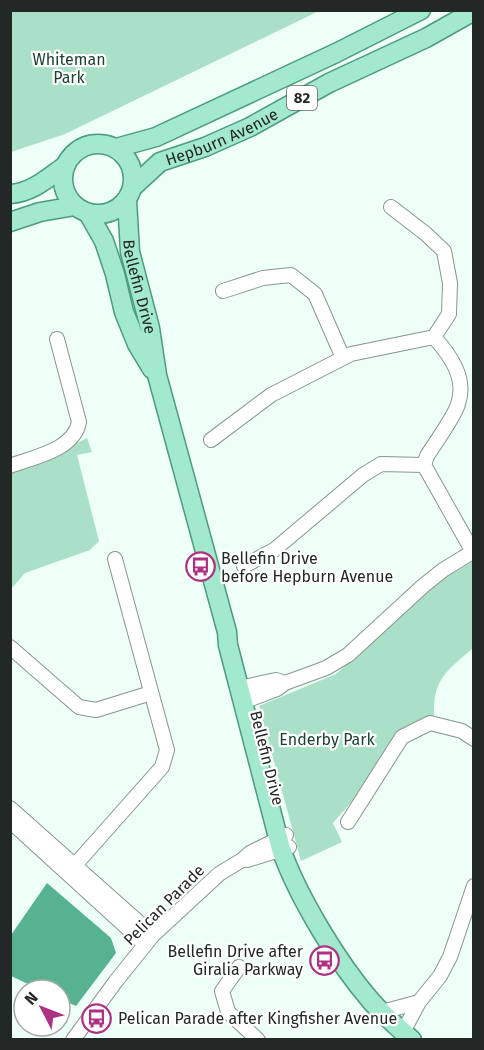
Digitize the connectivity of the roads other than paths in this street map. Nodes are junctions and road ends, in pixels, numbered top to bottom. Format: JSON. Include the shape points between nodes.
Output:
{"nodes":[{"id":1,"x":421,"y":10,"type":"edge"},
{"id":2,"x":474,"y":11,"type":"edge"},
{"id":3,"x":116,"y":148,"type":"junction"},
{"id":4,"x":66,"y":165,"type":"junction"},
{"id":5,"x":130,"y":193,"type":"junction"},
{"id":6,"x":10,"y":194,"type":"edge"},
{"id":7,"x":391,"y":207,"type":"dead end"},
{"id":8,"x":81,"y":210,"type":"junction"},
{"id":9,"x":10,"y":222,"type":"edge"},
{"id":10,"x":223,"y":291,"type":"dead end"},
{"id":11,"x":434,"y":337,"type":"junction"},
{"id":12,"x":57,"y":339,"type":"dead end"},
{"id":13,"x":343,"y":358,"type":"junction"},
{"id":14,"x":157,"y":375,"type":"junction"},
{"id":15,"x":211,"y":440,"type":"dead end"},
{"id":16,"x":424,"y":465,"type":"junction"},
{"id":17,"x":10,"y":466,"type":"edge"},
{"id":18,"x":473,"y":552,"type":"edge"},
{"id":19,"x":115,"y":559,"type":"dead end"},
{"id":20,"x":244,"y":566,"type":"dead end"},
{"id":21,"x":10,"y":647,"type":"edge"},
{"id":22,"x":152,"y":693,"type":"junction"},
{"id":23,"x":246,"y":694,"type":"junction"},
{"id":24,"x":474,"y":739,"type":"edge"},
{"id":25,"x":10,"y":808,"type":"edge"},
{"id":26,"x":10,"y":821,"type":"edge"},
{"id":27,"x":348,"y":822,"type":"dead end"},
{"id":28,"x":284,"y":842,"type":"junction"},
{"id":29,"x":71,"y":869,"type":"junction"},
{"id":30,"x":474,"y":886,"type":"edge"},
{"id":31,"x":149,"y":940,"type":"junction"},
{"id":32,"x":239,"y":967,"type":"dead end"},
{"id":33,"x":419,"y":1002,"type":"junction"},
{"id":34,"x":382,"y":1012,"type":"junction"},
{"id":35,"x":408,"y":1036,"type":"edge"},
{"id":36,"x":251,"y":1037,"type":"edge"},
{"id":37,"x":73,"y":1040,"type":"edge"}],
"edges":[{"from":1,"to":3,"type":"main road","name":"Hepburn Avenue","number":"82","via":[[156,137]]},
{"from":2,"to":5,"type":"main road","name":"Hepburn Avenue","number":"82","via":[[426,38],[329,82],[250,127],[160,162]]},
{"from":3,"to":4,"type":"main road","number":"82","via":[[102,143],[87,145],[74,153]]},
{"from":3,"to":5,"type":"main road","via":[[133,171]]},
{"from":4,"to":6,"type":"main road","number":"82","via":[[35,187]]},
{"from":4,"to":8,"type":"main road","via":[[66,194]]},
{"from":5,"to":8,"type":"main road","number":"82","via":[[117,210],[102,215]]},
{"from":5,"to":14,"type":"main road","name":"Bellefin Drive","via":[[130,252],[150,328]]},
{"from":7,"to":11,"type":"street","via":[[444,251],[450,283],[449,314]]},
{"from":8,"to":9,"type":"main road","number":"82","via":[[40,212]]},
{"from":8,"to":14,"type":"main road","name":"Bellefin Drive","via":[[103,239],[124,312],[137,344]]},
{"from":10,"to":13,"type":"street","via":[[263,278],[291,275],[315,294]]},
{"from":11,"to":13,"type":"street"},
{"from":11,"to":16,"type":"street","via":[[449,354],[460,379],[458,404]]},
{"from":12,"to":17,"type":"street","via":[[79,422],[77,433],[64,444]]},
{"from":13,"to":15,"type":"street","via":[[271,395]]},
{"from":14,"to":23,"type":"main road","name":"Bellefin Drive"},
{"from":16,"to":18,"type":"street"},
{"from":16,"to":20,"type":"street","via":[[381,464],[274,550]]},
{"from":18,"to":23,"type":"street","via":[[423,586],[348,655],[326,668],[285,683],[276,680]]},
{"from":19,"to":22,"type":"street"},
{"from":21,"to":22,"type":"street","via":[[79,707],[96,710]]},
{"from":22,"to":29,"type":"street","via":[[167,750],[162,767]]},
{"from":23,"to":28,"type":"main road","name":"Bellefin Drive"},
{"from":24,"to":27,"type":"street","via":[[462,731],[430,723],[402,737]]},
{"from":25,"to":29,"type":"street"},
{"from":26,"to":29,"type":"street"},
{"from":28,"to":31,"type":"street","name":"Pelican Parade","via":[[219,874]]},
{"from":28,"to":34,"type":"main road","name":"Bellefin Drive","via":[[290,874],[315,919],[353,978]]},
{"from":29,"to":31,"type":"street"},
{"from":30,"to":33,"type":"street","via":[[450,957]]},
{"from":31,"to":37,"type":"street","name":"Pelican Parade"},
{"from":32,"to":36,"type":"street","via":[[222,991],[228,1012]]},
{"from":33,"to":34,"type":"street"},
{"from":33,"to":35,"type":"street"},
{"from":34,"to":35,"type":"main road","name":"Bellefin Drive"}]}
